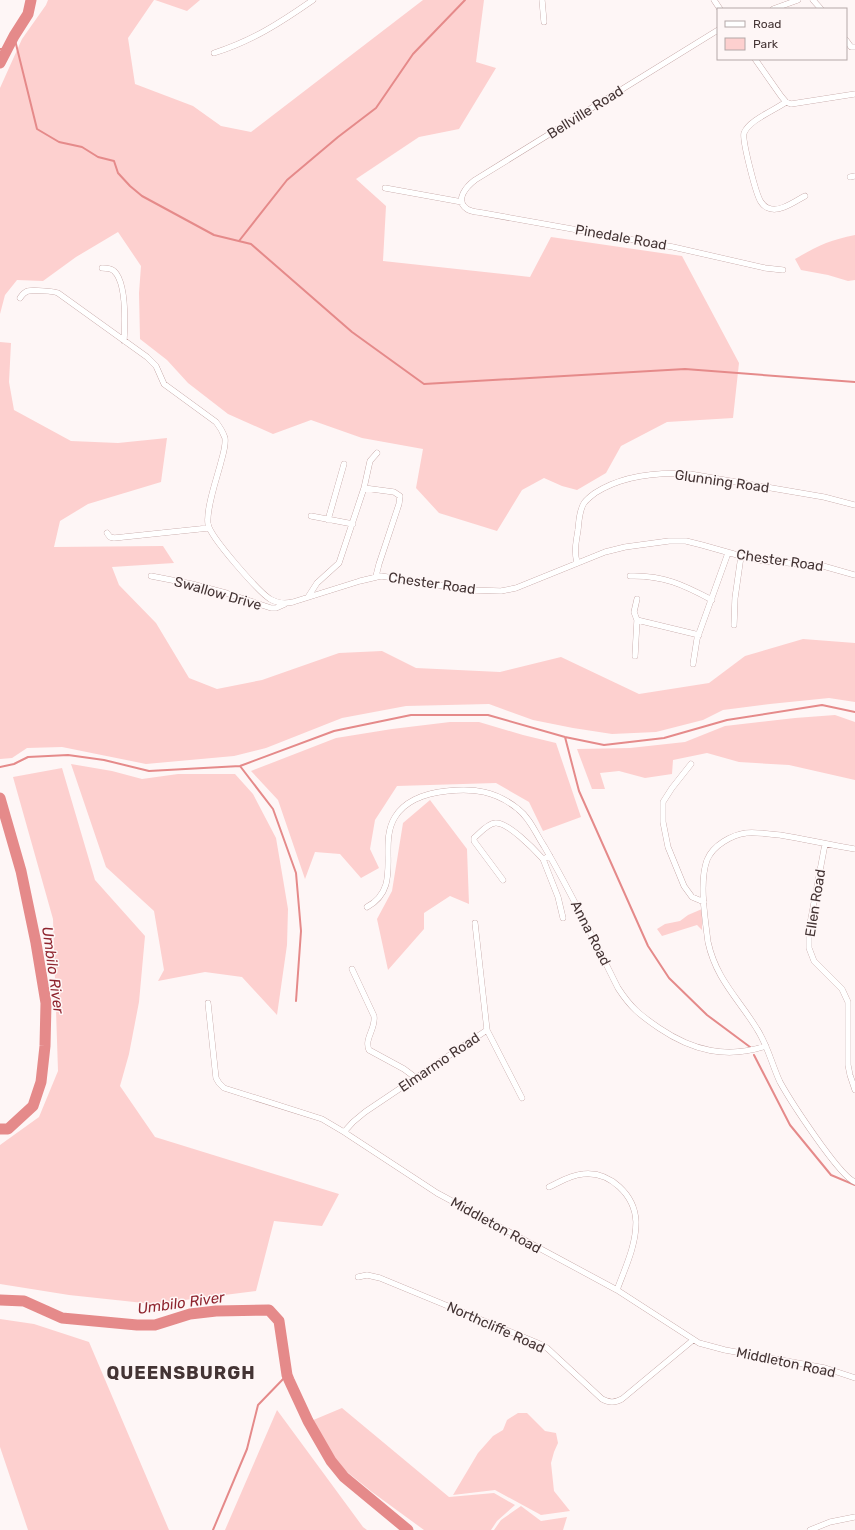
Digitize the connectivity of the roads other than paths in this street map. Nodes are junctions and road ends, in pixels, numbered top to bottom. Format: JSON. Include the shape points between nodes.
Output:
{"nodes":[{"id":1,"x":313,"y":0,"type":"edge"},
{"id":2,"x":542,"y":0,"type":"edge"},
{"id":3,"x":798,"y":0,"type":"edge"},
{"id":4,"x":813,"y":0,"type":"edge"},
{"id":5,"x":775,"y":8,"type":"edge"},
{"id":6,"x":820,"y":8,"type":"edge"},
{"id":7,"x":544,"y":22,"type":"dead end"},
{"id":8,"x":717,"y":31,"type":"edge"},
{"id":9,"x":847,"y":41,"type":"edge"},
{"id":10,"x":855,"y":47,"type":"edge"},
{"id":11,"x":214,"y":53,"type":"dead end"},
{"id":12,"x":756,"y":60,"type":"edge"},
{"id":13,"x":855,"y":94,"type":"edge"},
{"id":14,"x":786,"y":102,"type":"junction"},
{"id":15,"x":385,"y":188,"type":"dead end"},
{"id":16,"x":805,"y":196,"type":"dead end"},
{"id":17,"x":462,"y":202,"type":"junction"},
{"id":18,"x":102,"y":268,"type":"dead end"},
{"id":19,"x":783,"y":270,"type":"dead end"},
{"id":20,"x":20,"y":298,"type":"dead end"},
{"id":21,"x":124,"y":341,"type":"junction"},
{"id":22,"x":377,"y":454,"type":"dead end"},
{"id":23,"x":344,"y":464,"type":"dead end"},
{"id":24,"x":364,"y":488,"type":"junction"},
{"id":25,"x":855,"y":505,"type":"edge"},
{"id":26,"x":311,"y":516,"type":"dead end"},
{"id":27,"x":328,"y":520,"type":"junction"},
{"id":28,"x":353,"y":524,"type":"junction"},
{"id":29,"x":209,"y":528,"type":"junction"},
{"id":30,"x":107,"y":534,"type":"dead end"},
{"id":31,"x":728,"y":553,"type":"junction"},
{"id":32,"x":741,"y":556,"type":"junction"},
{"id":33,"x":577,"y":563,"type":"junction"},
{"id":34,"x":855,"y":575,"type":"edge"},
{"id":35,"x":151,"y":576,"type":"dead end"},
{"id":36,"x":376,"y":576,"type":"junction"},
{"id":37,"x":630,"y":576,"type":"dead end"},
{"id":38,"x":308,"y":598,"type":"junction"},
{"id":39,"x":637,"y":599,"type":"dead end"},
{"id":40,"x":712,"y":600,"type":"junction"},
{"id":41,"x":285,"y":604,"type":"junction"},
{"id":42,"x":637,"y":620,"type":"junction"},
{"id":43,"x":734,"y":625,"type":"dead end"},
{"id":44,"x":698,"y":635,"type":"junction"},
{"id":45,"x":635,"y":656,"type":"dead end"},
{"id":46,"x":693,"y":664,"type":"dead end"},
{"id":47,"x":691,"y":764,"type":"dead end"},
{"id":48,"x":825,"y":844,"type":"junction"},
{"id":49,"x":855,"y":850,"type":"edge"},
{"id":50,"x":550,"y":856,"type":"junction"},
{"id":51,"x":543,"y":859,"type":"junction"},
{"id":52,"x":503,"y":880,"type":"dead end"},
{"id":53,"x":704,"y":902,"type":"junction"},
{"id":54,"x":367,"y":907,"type":"dead end"},
{"id":55,"x":563,"y":918,"type":"dead end"},
{"id":56,"x":475,"y":923,"type":"dead end"},
{"id":57,"x":352,"y":969,"type":"dead end"},
{"id":58,"x":208,"y":1003,"type":"dead end"},
{"id":59,"x":487,"y":1030,"type":"junction"},
{"id":60,"x":766,"y":1046,"type":"junction"},
{"id":61,"x":416,"y":1078,"type":"junction"},
{"id":62,"x":855,"y":1090,"type":"edge"},
{"id":63,"x":522,"y":1098,"type":"dead end"},
{"id":64,"x":344,"y":1132,"type":"junction"},
{"id":65,"x":855,"y":1182,"type":"edge"},
{"id":66,"x":549,"y":1188,"type":"dead end"},
{"id":67,"x":358,"y":1277,"type":"dead end"},
{"id":68,"x":617,"y":1290,"type":"junction"},
{"id":69,"x":693,"y":1340,"type":"junction"},
{"id":70,"x":855,"y":1378,"type":"edge"},
{"id":71,"x":855,"y":1518,"type":"edge"},
{"id":72,"x":810,"y":1530,"type":"edge"}],
"edges":[{"from":1,"to":11,"type":"street","via":[[251,39]]},
{"from":2,"to":7,"type":"street"},
{"from":3,"to":5,"type":"street"},
{"from":4,"to":6,"type":"street"},
{"from":8,"to":17,"type":"street","name":"Bellville Road","via":[[475,180],[464,190]]},
{"from":9,"to":10,"type":"street"},
{"from":12,"to":14,"type":"street"},
{"from":13,"to":14,"type":"street","via":[[796,104]]},
{"from":14,"to":16,"type":"street","via":[[760,117],[748,129],[744,134],[745,144],[758,197],[763,205],[778,209]]},
{"from":15,"to":17,"type":"street"},
{"from":17,"to":19,"type":"street","name":"Pinedale Road","via":[[468,209],[477,212],[673,247]]},
{"from":18,"to":21,"type":"street","via":[[114,271],[121,288],[124,299]]},
{"from":20,"to":21,"type":"street","via":[[29,290],[56,291]]},
{"from":21,"to":29,"type":"street","via":[[156,366],[164,384],[216,422],[224,436],[224,452],[208,513]]},
{"from":22,"to":24,"type":"street","via":[[370,461]]},
{"from":23,"to":27,"type":"street"},
{"from":24,"to":28,"type":"street"},
{"from":24,"to":36,"type":"street","via":[[394,492],[400,496]]},
{"from":25,"to":33,"type":"street","name":"Glunning Road","via":[[824,497],[690,474],[674,473],[630,478],[612,484],[584,503],[575,549]]},
{"from":26,"to":27,"type":"street"},
{"from":27,"to":28,"type":"street"},
{"from":28,"to":38,"type":"street","via":[[339,563],[317,583]]},
{"from":29,"to":30,"type":"street","via":[[114,538]]},
{"from":29,"to":41,"type":"street","via":[[215,539],[260,591],[274,601]]},
{"from":31,"to":32,"type":"street","name":"Chester Road"},
{"from":31,"to":33,"type":"street","name":"Chester Road","via":[[697,544],[669,541],[605,552]]},
{"from":31,"to":40,"type":"street"},
{"from":32,"to":34,"type":"street","name":"Chester Road","via":[[764,561],[823,566]]},
{"from":32,"to":43,"type":"street"},
{"from":33,"to":36,"type":"street","name":"Chester Road","via":[[516,588],[501,591],[469,590],[390,576]]},
{"from":35,"to":41,"type":"street","name":"Swallow Drive","via":[[226,593],[271,608]]},
{"from":36,"to":38,"type":"street","name":"Chester Road"},
{"from":37,"to":40,"type":"street","via":[[661,578],[685,586]]},
{"from":38,"to":41,"type":"street","name":"Chester Road"},
{"from":39,"to":42,"type":"street","via":[[634,612]]},
{"from":40,"to":44,"type":"street"},
{"from":42,"to":44,"type":"street"},
{"from":42,"to":45,"type":"street"},
{"from":44,"to":46,"type":"street"},
{"from":47,"to":53,"type":"street","via":[[664,802],[662,822],[666,842],[684,886],[692,897]]},
{"from":48,"to":49,"type":"street"},
{"from":48,"to":53,"type":"street","via":[[759,832],[734,836],[712,852],[707,860]]},
{"from":48,"to":62,"type":"street","name":"Ellen Road","via":[[809,928],[809,948],[814,961],[842,989],[848,1002],[848,1065]]},
{"from":50,"to":51,"type":"street"},
{"from":50,"to":54,"type":"street","name":"Anna Road","via":[[524,814],[500,797],[471,789],[435,792],[412,801],[394,818],[389,835],[387,881],[378,900]]},
{"from":50,"to":60,"type":"street","name":"Anna Road","via":[[628,1004],[670,1035],[698,1048],[733,1052]]},
{"from":51,"to":52,"type":"street","via":[[506,826],[491,824],[474,840]]},
{"from":51,"to":55,"type":"street","via":[[556,891]]},
{"from":53,"to":60,"type":"street","via":[[708,942],[714,963]]},
{"from":56,"to":59,"type":"street","name":"Elmarmo Road"},
{"from":57,"to":61,"type":"street","via":[[374,1016],[375,1025],[367,1041],[369,1050]]},
{"from":58,"to":64,"type":"street","name":"Middleton Road","via":[[216,1073],[221,1086],[319,1118]]},
{"from":59,"to":61,"type":"street","name":"Elmarmo Road"},
{"from":59,"to":63,"type":"street"},
{"from":60,"to":65,"type":"street","via":[[780,1081],[799,1114],[839,1167]]},
{"from":61,"to":64,"type":"street","name":"Elmarmo Road","via":[[365,1112]]},
{"from":64,"to":68,"type":"street","name":"Middleton Road","via":[[437,1193]]},
{"from":66,"to":68,"type":"street","via":[[569,1177],[584,1174],[598,1175],[616,1183],[626,1192],[636,1221],[633,1247]]},
{"from":67,"to":69,"type":"street","name":"Northcliffe Road","via":[[367,1275],[380,1278],[540,1344],[608,1403],[622,1399]]},
{"from":68,"to":69,"type":"street","name":"Middleton Road"},
{"from":69,"to":70,"type":"street","name":"Middleton Road","via":[[706,1346],[825,1368]]},
{"from":71,"to":72,"type":"street","via":[[830,1522]]}]}
